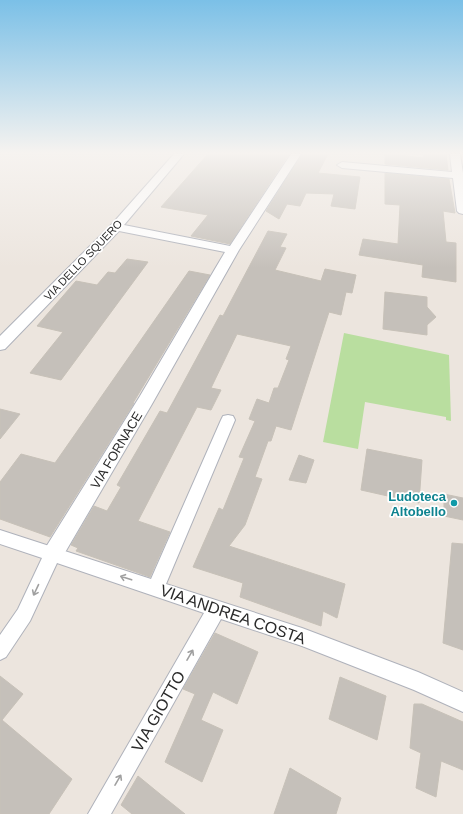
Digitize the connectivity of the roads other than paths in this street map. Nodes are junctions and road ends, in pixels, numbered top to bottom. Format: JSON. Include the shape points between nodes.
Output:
{"nodes":[{"id":1,"x":146,"y":192,"type":"edge"},
{"id":2,"x":271,"y":192,"type":"edge"},
{"id":3,"x":461,"y":192,"type":"edge"},
{"id":4,"x":463,"y":211,"type":"edge"},
{"id":5,"x":116,"y":226,"type":"junction"},
{"id":6,"x":233,"y":250,"type":"junction"},
{"id":7,"x":0,"y":345,"type":"edge"},
{"id":8,"x":228,"y":420,"type":"dead end"},
{"id":9,"x":0,"y":537,"type":"edge"},
{"id":10,"x":53,"y":554,"type":"junction"},
{"id":11,"x":156,"y":588,"type":"junction"},
{"id":12,"x":217,"y":608,"type":"junction"},
{"id":13,"x":0,"y":651,"type":"edge"},
{"id":14,"x":463,"y":702,"type":"edge"},
{"id":15,"x":99,"y":814,"type":"edge"}],
"edges":[{"from":1,"to":5,"type":"street","name":"VIA DELLO SQUERO"},
{"from":2,"to":6,"type":"street","name":"VIA FORNACE"},
{"from":3,"to":4,"type":"street"},
{"from":5,"to":6,"type":"street"},
{"from":5,"to":7,"type":"street","name":"VIA DELLO SQUERO"},
{"from":6,"to":10,"type":"street","name":"VIA FORNACE"},
{"from":8,"to":11,"type":"street"},
{"from":9,"to":10,"type":"street","name":"VIA ANDREA COSTA"},
{"from":11,"to":10,"type":"street","name":"VIA ANDREA COSTA","one_way":true},
{"from":10,"to":13,"type":"street","name":"VIA FORNACE","one_way":true,"via":[[24,615]]},
{"from":11,"to":12,"type":"street","name":"VIA ANDREA COSTA"},
{"from":12,"to":14,"type":"street","name":"VIA ANDREA COSTA","via":[[302,637]]},
{"from":15,"to":12,"type":"street","name":"VIA GIOTTO","one_way":true}]}
